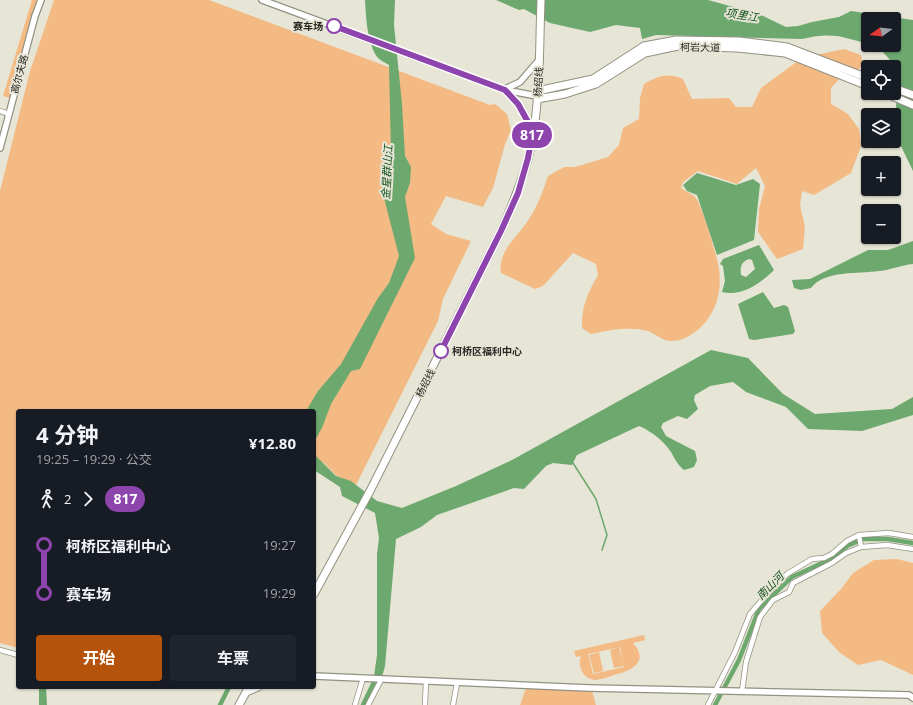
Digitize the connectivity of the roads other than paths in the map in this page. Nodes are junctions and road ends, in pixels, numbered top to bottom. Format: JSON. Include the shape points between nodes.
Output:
{"nodes":[{"id":1,"x":41,"y":0,"type":"edge"},
{"id":2,"x":262,"y":0,"type":"edge"},
{"id":3,"x":541,"y":0,"type":"edge"},
{"id":4,"x":539,"y":60,"type":"junction"},
{"id":5,"x":861,"y":75,"type":"edge"},
{"id":6,"x":861,"y":83,"type":"edge"},
{"id":7,"x":505,"y":90,"type":"junction"},
{"id":8,"x":901,"y":91,"type":"edge"},
{"id":9,"x":537,"y":95,"type":"junction"},
{"id":10,"x":913,"y":95,"type":"edge"},
{"id":11,"x":901,"y":100,"type":"edge"},
{"id":12,"x":913,"y":105,"type":"edge"},
{"id":13,"x":0,"y":111,"type":"edge"},
{"id":14,"x":8,"y":114,"type":"junction"},
{"id":15,"x":533,"y":131,"type":"junction"},
{"id":16,"x":0,"y":148,"type":"edge"},
{"id":17,"x":859,"y":535,"type":"junction"},
{"id":18,"x":913,"y":536,"type":"edge"},
{"id":19,"x":861,"y":547,"type":"junction"},
{"id":20,"x":913,"y":549,"type":"edge"},
{"id":21,"x":316,"y":590,"type":"edge"},
{"id":22,"x":768,"y":593,"type":"junction"},
{"id":23,"x":773,"y":600,"type":"junction"},
{"id":24,"x":0,"y":650,"type":"edge"},
{"id":25,"x":16,"y":654,"type":"edge"},
{"id":26,"x":316,"y":676,"type":"edge"},
{"id":27,"x":364,"y":678,"type":"junction"},
{"id":28,"x":381,"y":680,"type":"junction"},
{"id":29,"x":426,"y":681,"type":"junction"},
{"id":30,"x":457,"y":683,"type":"junction"},
{"id":31,"x":247,"y":690,"type":"edge"},
{"id":32,"x":715,"y":691,"type":"junction"},
{"id":33,"x":742,"y":692,"type":"junction"},
{"id":34,"x":913,"y":698,"type":"edge"},
{"id":35,"x":238,"y":705,"type":"edge"},
{"id":36,"x":355,"y":705,"type":"edge"},
{"id":37,"x":368,"y":705,"type":"edge"},
{"id":38,"x":425,"y":705,"type":"edge"},
{"id":39,"x":453,"y":705,"type":"edge"},
{"id":40,"x":708,"y":705,"type":"edge"}],
"edges":[{"from":1,"to":14,"type":"street","name":"高尔夫路"},
{"from":2,"to":7,"type":"street","name":"柯岩大道"},
{"from":3,"to":4,"type":"main road","name":"杨绍线"},
{"from":4,"to":7,"type":"street","via":[[520,82]]},
{"from":4,"to":9,"type":"main road","name":"杨绍线"},
{"from":5,"to":9,"type":"main road","name":"柯岩大道","via":[[787,47],[739,41],[676,40],[644,46],[593,79]]},
{"from":6,"to":9,"type":"main road","name":"柯岩大道","via":[[785,53],[678,46],[645,53],[596,84],[565,94]]},
{"from":7,"to":9,"type":"street","name":"柯岩大道"},
{"from":7,"to":15,"type":"street","via":[[518,104]]},
{"from":8,"to":10,"type":"main road"},
{"from":9,"to":15,"type":"main road","name":"杨绍线"},
{"from":11,"to":12,"type":"main road"},
{"from":13,"to":14,"type":"street"},
{"from":14,"to":16,"type":"street","name":"高尔夫路"},
{"from":15,"to":21,"type":"main road","name":"杨绍线","via":[[518,193],[501,231],[370,491]]},
{"from":17,"to":18,"type":"street","via":[[889,533]]},
{"from":17,"to":19,"type":"street"},
{"from":17,"to":22,"type":"street","via":[[832,554],[812,559],[787,574]]},
{"from":19,"to":20,"type":"street","via":[[887,545]]},
{"from":19,"to":23,"type":"street","via":[[793,583],[789,592]]},
{"from":22,"to":23,"type":"street"},
{"from":22,"to":32,"type":"street","via":[[750,614],[738,646]]},
{"from":23,"to":33,"type":"street","via":[[760,617],[746,662]]},
{"from":24,"to":25,"type":"street"},
{"from":26,"to":27,"type":"street"},
{"from":27,"to":28,"type":"street"},
{"from":27,"to":36,"type":"street"},
{"from":28,"to":29,"type":"street"},
{"from":28,"to":37,"type":"street"},
{"from":29,"to":30,"type":"street"},
{"from":29,"to":38,"type":"street"},
{"from":30,"to":32,"type":"street"},
{"from":30,"to":39,"type":"street"},
{"from":31,"to":35,"type":"main road"},
{"from":32,"to":33,"type":"street"},
{"from":32,"to":40,"type":"street"},
{"from":33,"to":34,"type":"street"}]}
